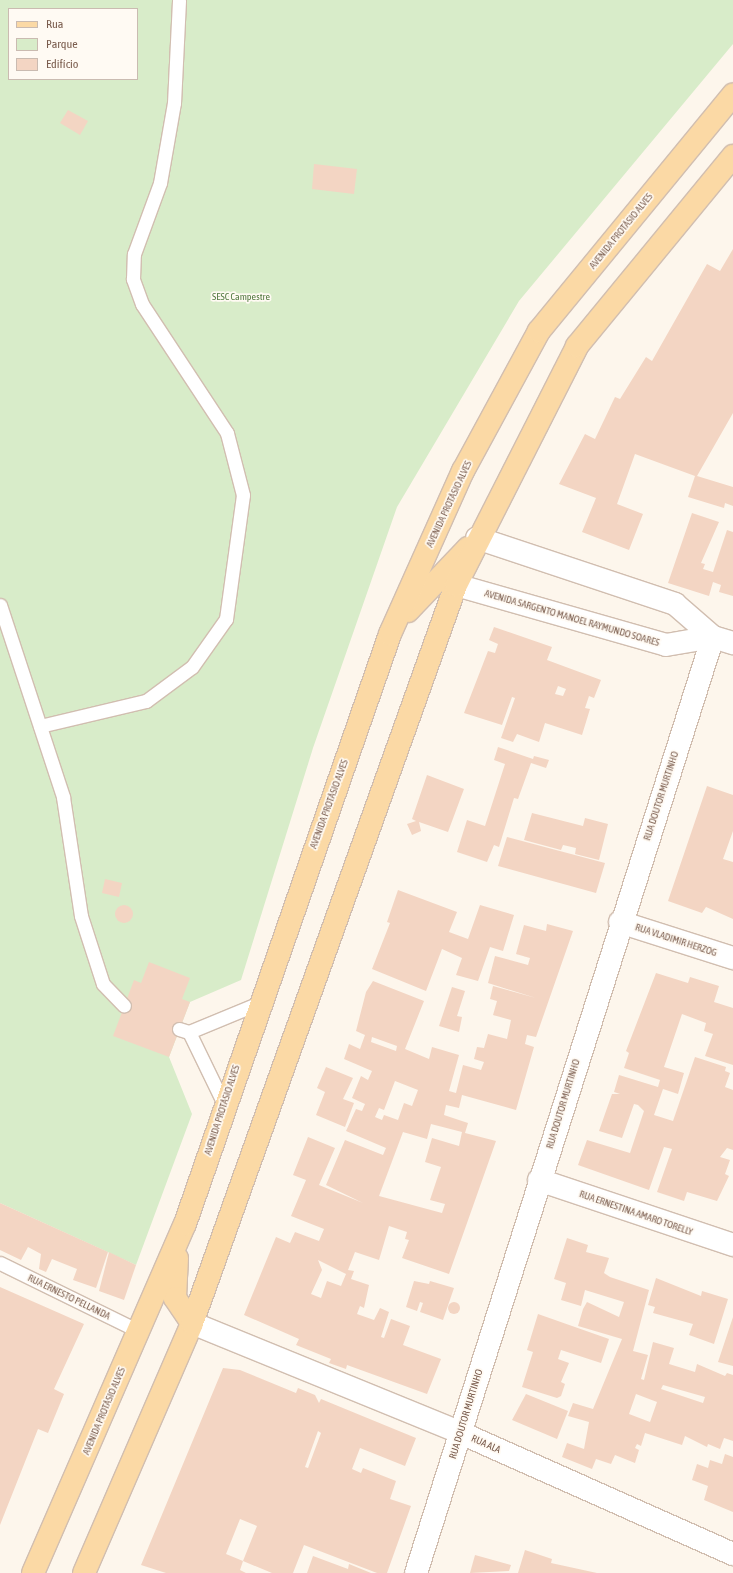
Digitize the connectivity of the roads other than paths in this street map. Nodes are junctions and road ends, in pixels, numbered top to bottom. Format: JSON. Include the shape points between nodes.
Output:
{"nodes":[{"id":1,"x":179,"y":0,"type":"edge"},
{"id":2,"x":733,"y":95,"type":"edge"},
{"id":3,"x":733,"y":156,"type":"edge"},
{"id":4,"x":478,"y":538,"type":"junction"},
{"id":5,"x":456,"y":585,"type":"junction"},
{"id":6,"x":1,"y":608,"type":"edge"},
{"id":7,"x":390,"y":634,"type":"junction"},
{"id":8,"x":723,"y":640,"type":"edge"},
{"id":9,"x":40,"y":726,"type":"junction"},
{"id":10,"x":620,"y":922,"type":"junction"},
{"id":11,"x":733,"y":958,"type":"edge"},
{"id":12,"x":259,"y":1003,"type":"junction"},
{"id":13,"x":124,"y":1006,"type":"dead end"},
{"id":14,"x":224,"y":1104,"type":"junction"},
{"id":15,"x":539,"y":1180,"type":"junction"},
{"id":16,"x":185,"y":1224,"type":"junction"},
{"id":17,"x":733,"y":1245,"type":"edge"},
{"id":18,"x":0,"y":1262,"type":"edge"},
{"id":19,"x":192,"y":1323,"type":"junction"},
{"id":20,"x":139,"y":1331,"type":"junction"},
{"id":21,"x":460,"y":1433,"type":"junction"},
{"id":22,"x":733,"y":1554,"type":"edge"},
{"id":23,"x":34,"y":1573,"type":"edge"},
{"id":24,"x":84,"y":1573,"type":"edge"},
{"id":25,"x":416,"y":1573,"type":"edge"}],
"edges":[{"from":1,"to":9,"type":"lane","via":[[174,103],[160,183],[134,254],[133,279],[142,304],[227,433],[243,495],[226,619],[192,667],[146,701]]},
{"from":2,"to":7,"type":"main road","name":"AVENIDA PROTÁSIO ALVES","via":[[539,331],[463,471]]},
{"from":3,"to":4,"type":"main road","via":[[577,346]]},
{"from":4,"to":5,"type":"main road"},
{"from":4,"to":7,"type":"main road","via":[[433,581]]},
{"from":4,"to":8,"type":"street","via":[[675,604]]},
{"from":5,"to":8,"type":"street","name":"AVENIDA SARGENTO MANOEL RAYMUNDO SOARES","via":[[666,645]]},
{"from":5,"to":19,"type":"main road"},
{"from":6,"to":9,"type":"lane"},
{"from":7,"to":12,"type":"main road","name":"AVENIDA PROTÁSIO ALVES"},
{"from":8,"to":10,"type":"street","name":"RUA DOUTOR MURTINHO"},
{"from":9,"to":13,"type":"lane","via":[[64,797],[81,916],[103,984]]},
{"from":10,"to":11,"type":"street","name":"RUA VLADIMIR HERZOG"},
{"from":10,"to":15,"type":"street","name":"RUA DOUTOR MURTINHO"},
{"from":12,"to":14,"type":"main road","name":"AVENIDA PROTÁSIO ALVES"},
{"from":12,"to":14,"type":"lane","via":[[184,1030]]},
{"from":14,"to":16,"type":"main road","name":"AVENIDA PROTÁSIO ALVES"},
{"from":15,"to":17,"type":"street","name":"RUA ERNESTINA AMARO TORELLY"},
{"from":15,"to":21,"type":"street","name":"RUA DOUTOR MURTINHO"},
{"from":16,"to":19,"type":"main road","via":[[173,1284],[175,1298]]},
{"from":16,"to":20,"type":"main road","name":"AVENIDA PROTÁSIO ALVES"},
{"from":18,"to":20,"type":"lane","name":"RUA ERNESTO PELLANDA"},
{"from":19,"to":21,"type":"street","name":"RUA ALA"},
{"from":19,"to":24,"type":"main road"},
{"from":20,"to":23,"type":"main road","name":"AVENIDA PROTÁSIO ALVES"},
{"from":21,"to":22,"type":"street","name":"RUA ALA"},
{"from":21,"to":25,"type":"street","name":"RUA DOUTOR MURTINHO"}]}
